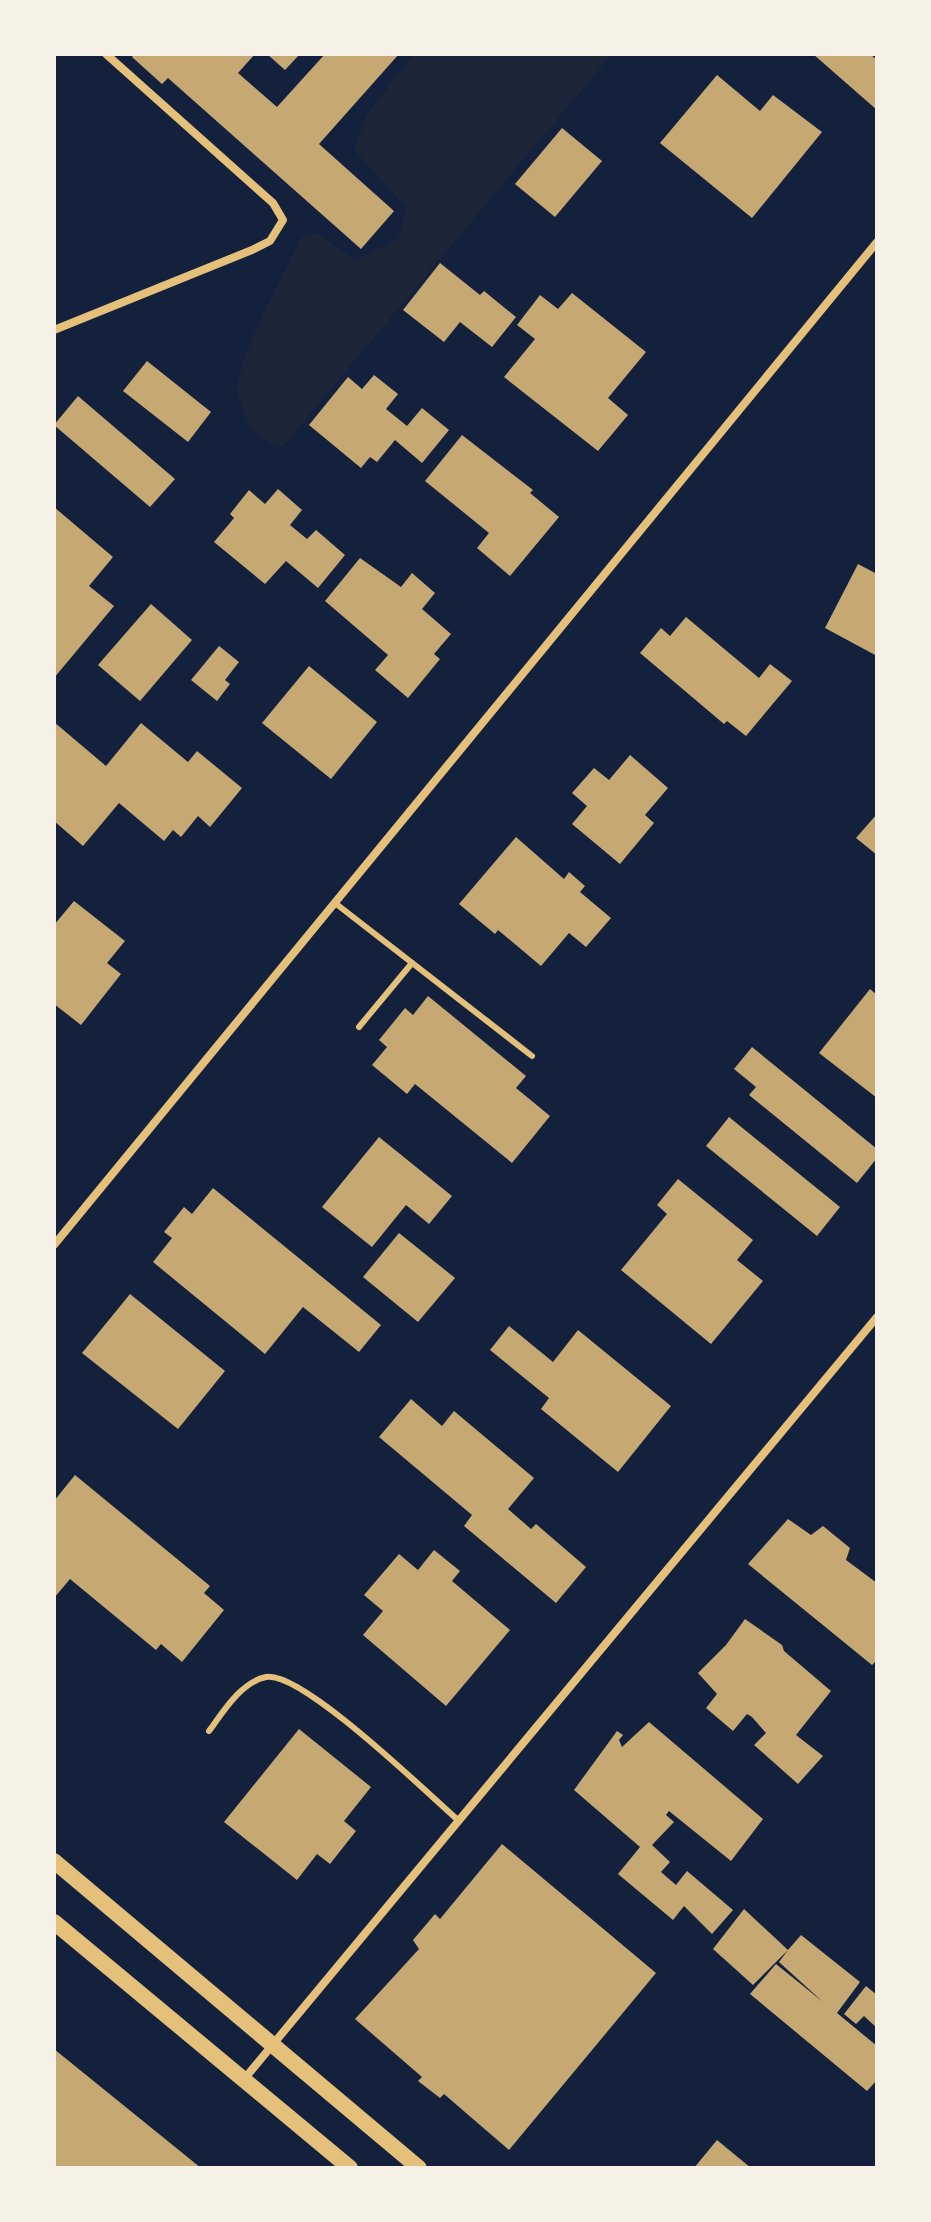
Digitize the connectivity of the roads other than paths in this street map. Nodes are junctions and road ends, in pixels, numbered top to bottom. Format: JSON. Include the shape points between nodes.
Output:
{"nodes":[{"id":1,"x":106,"y":54,"type":"edge"},
{"id":2,"x":877,"y":242,"type":"edge"},
{"id":3,"x":54,"y":330,"type":"edge"},
{"id":4,"x":335,"y":903,"type":"junction"},
{"id":5,"x":412,"y":963,"type":"junction"},
{"id":6,"x":359,"y":1027,"type":"dead end"},
{"id":7,"x":532,"y":1056,"type":"dead end"},
{"id":8,"x":54,"y":1245,"type":"edge"},
{"id":9,"x":877,"y":1317,"type":"edge"},
{"id":10,"x":209,"y":1731,"type":"dead end"},
{"id":11,"x":459,"y":1821,"type":"junction"},
{"id":12,"x":54,"y":1861,"type":"edge"},
{"id":13,"x":54,"y":1922,"type":"edge"},
{"id":14,"x":274,"y":2043,"type":"junction"},
{"id":15,"x":245,"y":2078,"type":"junction"},
{"id":16,"x":350,"y":2168,"type":"edge"},
{"id":17,"x":419,"y":2168,"type":"edge"}],
"edges":[{"from":1,"to":3,"type":"street","via":[[273,203],[283,220],[270,241],[252,250]]},
{"from":2,"to":4,"type":"street"},
{"from":4,"to":5,"type":"lane"},
{"from":4,"to":8,"type":"street"},
{"from":5,"to":6,"type":"lane"},
{"from":5,"to":7,"type":"lane"},
{"from":9,"to":11,"type":"street"},
{"from":10,"to":11,"type":"lane","via":[[244,1689],[279,1676],[323,1703]]},
{"from":11,"to":14,"type":"street"},
{"from":12,"to":14,"type":"main road"},
{"from":13,"to":15,"type":"main road"},
{"from":14,"to":15,"type":"street"},
{"from":14,"to":17,"type":"main road"},
{"from":15,"to":16,"type":"main road"}]}
